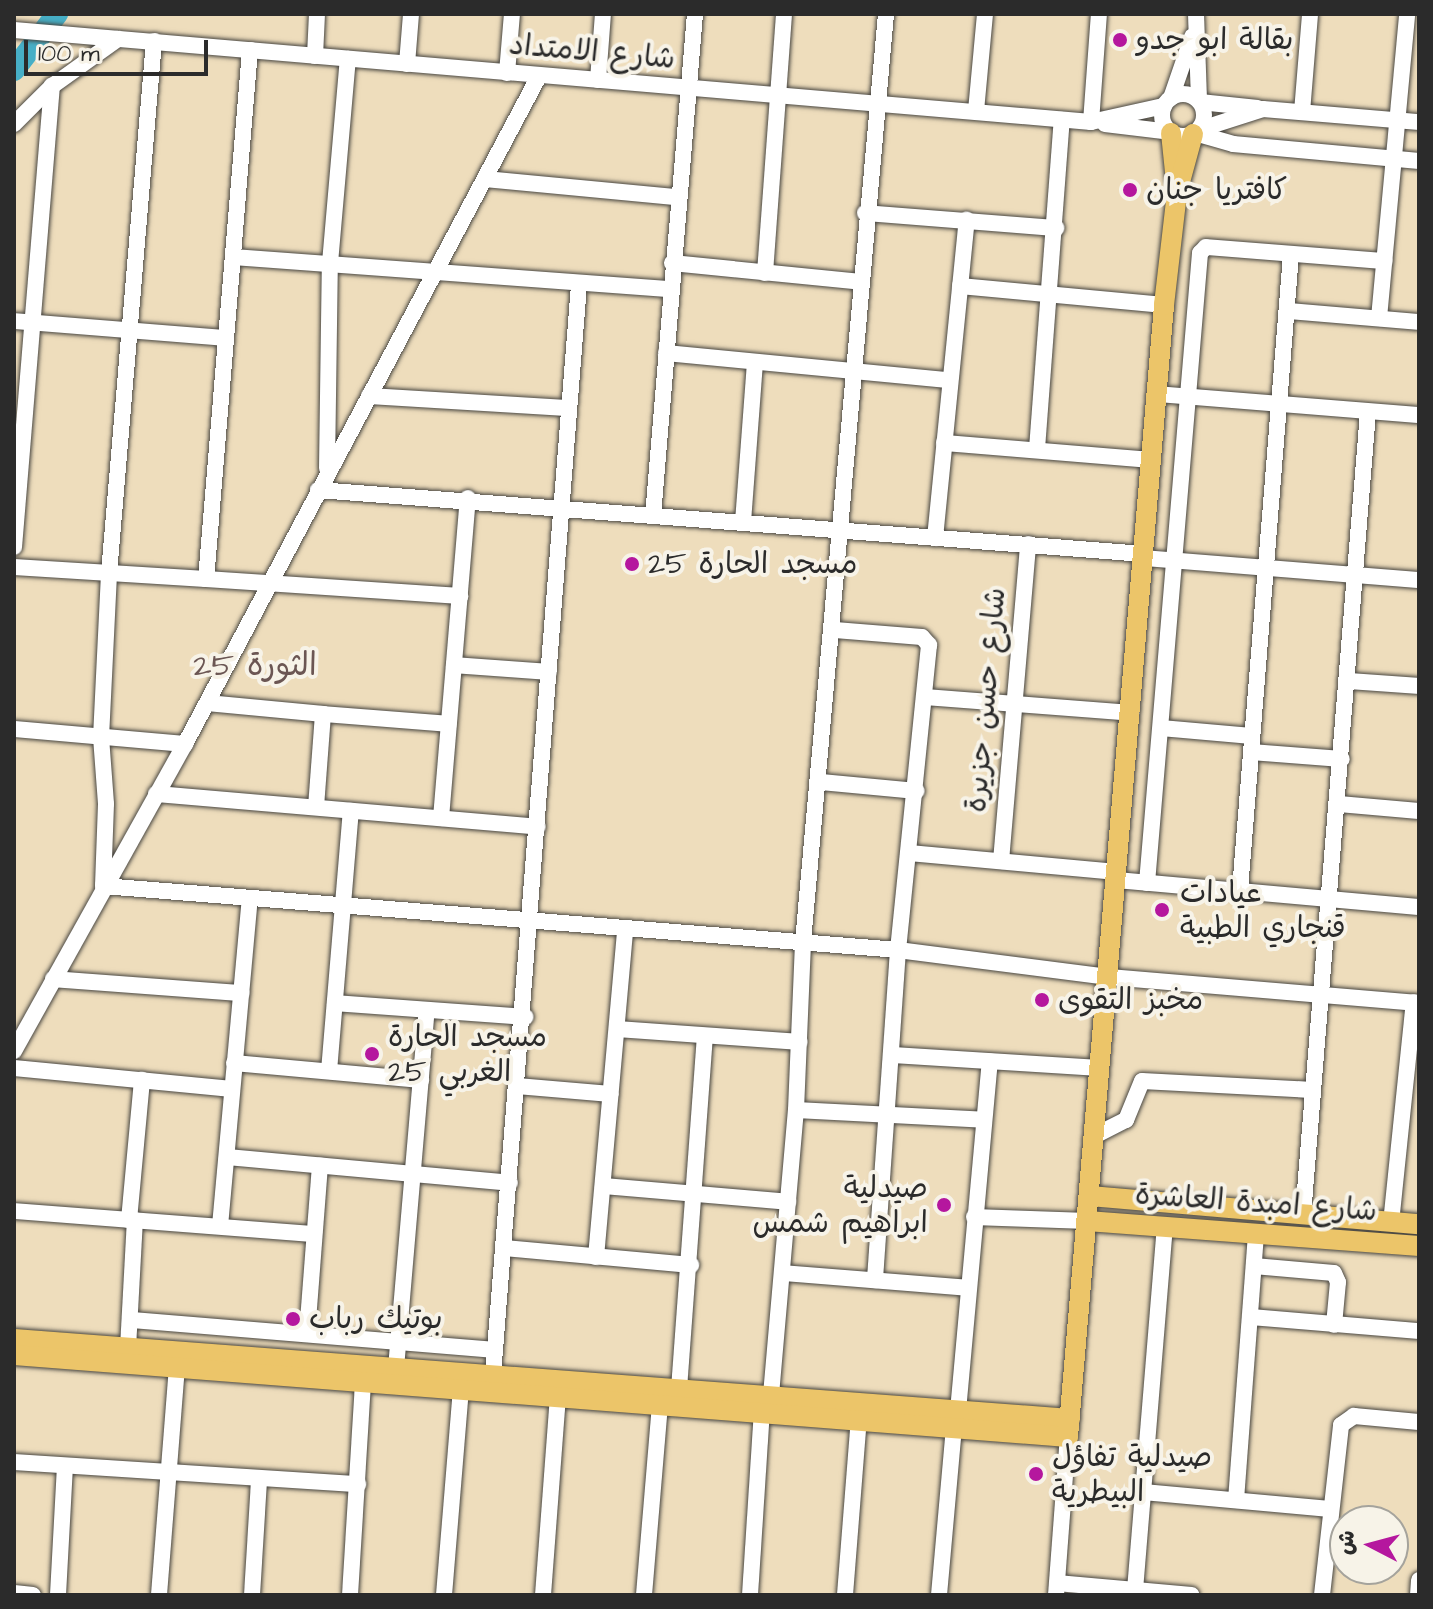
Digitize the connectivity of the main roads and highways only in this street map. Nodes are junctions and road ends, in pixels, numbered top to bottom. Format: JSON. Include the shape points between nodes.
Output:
{"nodes":[{"id":1,"x":1170,"y":132,"type":"road end"},
{"id":2,"x":1195,"y":132,"type":"road end"},
{"id":3,"x":1177,"y":193,"type":"junction"},
{"id":4,"x":1090,"y":1196,"type":"junction"},
{"id":5,"x":1130,"y":1200,"type":"junction"},
{"id":6,"x":1087,"y":1221,"type":"junction"},
{"id":7,"x":1127,"y":1223,"type":"junction"},
{"id":8,"x":1419,"y":1224,"type":"edge"},
{"id":9,"x":1419,"y":1246,"type":"edge"},
{"id":10,"x":14,"y":1339,"type":"edge"},
{"id":11,"x":14,"y":1355,"type":"edge"},
{"id":12,"x":766,"y":1403,"type":"junction"},
{"id":13,"x":956,"y":1419,"type":"junction"}],
"edges":[{"from":1,"to":3,"type":"main road"},
{"from":2,"to":3,"type":"main road"},
{"from":3,"to":4,"type":"main road"},
{"from":4,"to":5,"type":"main road","name":"شارع امبدة العاشرة"},
{"from":4,"to":6,"type":"main road"},
{"from":5,"to":7,"type":"main road"},
{"from":5,"to":8,"type":"main road","name":"شارع امبدة العاشرة"},
{"from":6,"to":7,"type":"main road","name":"شارع امبدة العاشرة"},
{"from":6,"to":13,"type":"main road","via":[[1069,1428]]},
{"from":7,"to":9,"type":"main road","name":"شارع امبدة العاشرة"},
{"from":10,"to":12,"type":"main road","via":[[679,1389]]},
{"from":11,"to":12,"type":"main road","via":[[660,1403]]},
{"from":12,"to":13,"type":"main road"},
{"from":12,"to":13,"type":"main road","via":[[859,1418]]}]}
